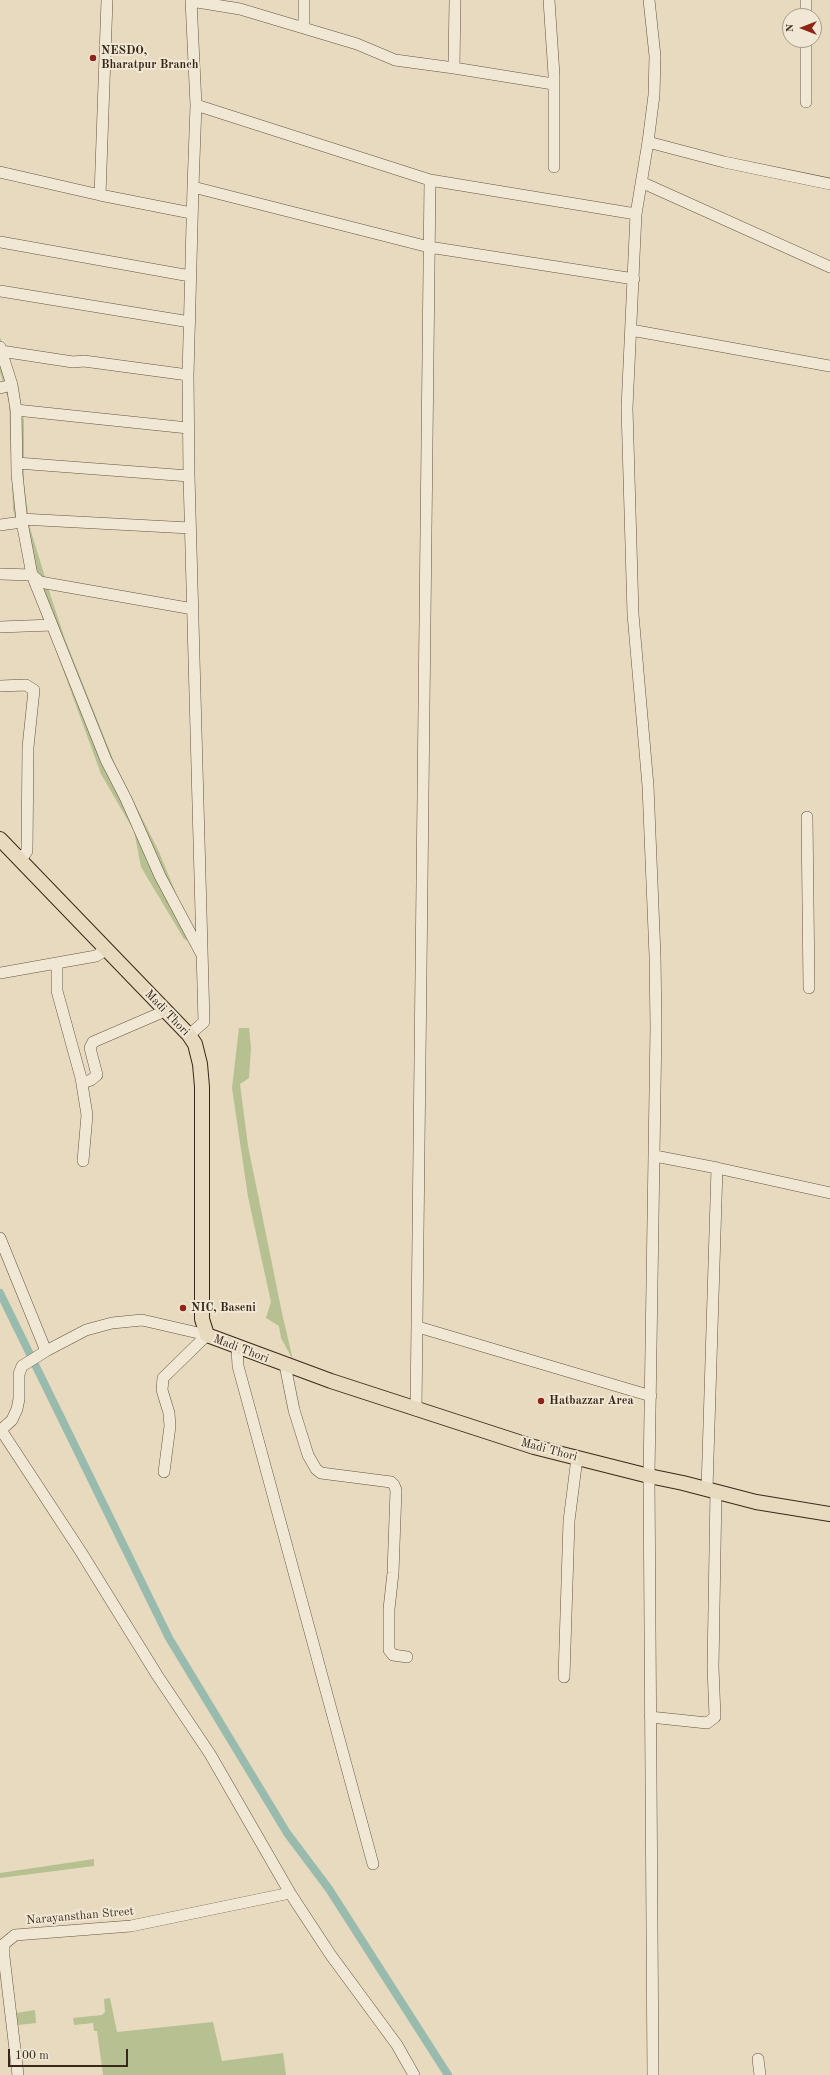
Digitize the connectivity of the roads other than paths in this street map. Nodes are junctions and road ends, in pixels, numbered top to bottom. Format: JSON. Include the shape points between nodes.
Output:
{"nodes":[{"id":1,"x":107,"y":0,"type":"edge"},
{"id":2,"x":304,"y":0,"type":"edge"},
{"id":3,"x":455,"y":0,"type":"edge"},
{"id":4,"x":549,"y":0,"type":"edge"},
{"id":5,"x":649,"y":0,"type":"edge"},
{"id":6,"x":191,"y":1,"type":"edge"},
{"id":7,"x":304,"y":28,"type":"junction"},
{"id":8,"x":806,"y":48,"type":"edge"},
{"id":9,"x":454,"y":68,"type":"junction"},
{"id":10,"x":553,"y":84,"type":"junction"},
{"id":11,"x":806,"y":102,"type":"dead end"},
{"id":12,"x":196,"y":106,"type":"junction"},
{"id":13,"x":648,"y":142,"type":"junction"},
{"id":14,"x":554,"y":167,"type":"dead end"},
{"id":15,"x":0,"y":172,"type":"edge"},
{"id":16,"x":430,"y":180,"type":"junction"},
{"id":17,"x":641,"y":182,"type":"junction"},
{"id":18,"x":830,"y":184,"type":"edge"},
{"id":19,"x":192,"y":187,"type":"junction"},
{"id":20,"x":100,"y":195,"type":"junction"},
{"id":21,"x":191,"y":213,"type":"junction"},
{"id":22,"x":636,"y":214,"type":"junction"},
{"id":23,"x":0,"y":242,"type":"edge"},
{"id":24,"x":429,"y":247,"type":"junction"},
{"id":25,"x":830,"y":267,"type":"edge"},
{"id":26,"x":190,"y":276,"type":"junction"},
{"id":27,"x":634,"y":279,"type":"junction"},
{"id":28,"x":0,"y":291,"type":"edge"},
{"id":29,"x":190,"y":322,"type":"junction"},
{"id":30,"x":631,"y":330,"type":"junction"},
{"id":31,"x":1,"y":349,"type":"edge"},
{"id":32,"x":830,"y":366,"type":"edge"},
{"id":33,"x":188,"y":375,"type":"junction"},
{"id":34,"x":12,"y":385,"type":"junction"},
{"id":35,"x":0,"y":388,"type":"edge"},
{"id":36,"x":16,"y":410,"type":"junction"},
{"id":37,"x":188,"y":428,"type":"junction"},
{"id":38,"x":17,"y":463,"type":"junction"},
{"id":39,"x":188,"y":476,"type":"junction"},
{"id":40,"x":21,"y":520,"type":"junction"},
{"id":41,"x":0,"y":525,"type":"edge"},
{"id":42,"x":190,"y":528,"type":"junction"},
{"id":43,"x":0,"y":574,"type":"edge"},
{"id":44,"x":32,"y":576,"type":"junction"},
{"id":45,"x":193,"y":609,"type":"junction"},
{"id":46,"x":52,"y":625,"type":"junction"},
{"id":47,"x":0,"y":627,"type":"edge"},
{"id":48,"x":0,"y":686,"type":"edge"},
{"id":49,"x":807,"y":817,"type":"dead end"},
{"id":50,"x":0,"y":840,"type":"edge"},
{"id":51,"x":20,"y":861,"type":"junction"},
{"id":52,"x":107,"y":949,"type":"junction"},
{"id":53,"x":203,"y":957,"type":"junction"},
{"id":54,"x":57,"y":963,"type":"junction"},
{"id":55,"x":0,"y":974,"type":"edge"},
{"id":56,"x":809,"y":988,"type":"dead end"},
{"id":57,"x":165,"y":1011,"type":"junction"},
{"id":58,"x":189,"y":1034,"type":"junction"},
{"id":59,"x":82,"y":1083,"type":"junction"},
{"id":60,"x":655,"y":1156,"type":"junction"},
{"id":61,"x":83,"y":1161,"type":"dead end"},
{"id":62,"x":716,"y":1168,"type":"junction"},
{"id":63,"x":830,"y":1193,"type":"edge"},
{"id":64,"x":0,"y":1238,"type":"edge"},
{"id":65,"x":418,"y":1327,"type":"junction"},
{"id":66,"x":207,"y":1335,"type":"junction"},
{"id":67,"x":237,"y":1348,"type":"junction"},
{"id":68,"x":42,"y":1354,"type":"junction"},
{"id":69,"x":285,"y":1365,"type":"junction"},
{"id":70,"x":651,"y":1396,"type":"junction"},
{"id":71,"x":416,"y":1410,"type":"junction"},
{"id":72,"x":1,"y":1431,"type":"edge"},
{"id":73,"x":577,"y":1458,"type":"junction"},
{"id":74,"x":164,"y":1472,"type":"dead end"},
{"id":75,"x":650,"y":1476,"type":"junction"},
{"id":76,"x":711,"y":1490,"type":"junction"},
{"id":77,"x":830,"y":1514,"type":"edge"},
{"id":78,"x":407,"y":1657,"type":"dead end"},
{"id":79,"x":564,"y":1677,"type":"dead end"},
{"id":80,"x":650,"y":1717,"type":"junction"},
{"id":81,"x":373,"y":1864,"type":"dead end"},
{"id":82,"x":290,"y":1893,"type":"junction"},
{"id":83,"x":758,"y":2059,"type":"dead end"},
{"id":84,"x":18,"y":2075,"type":"edge"},
{"id":85,"x":414,"y":2075,"type":"edge"},
{"id":86,"x":653,"y":2075,"type":"edge"},
{"id":87,"x":760,"y":2075,"type":"edge"}],
"edges":[{"from":1,"to":20,"type":"street"},
{"from":2,"to":7,"type":"street"},
{"from":3,"to":9,"type":"street"},
{"from":4,"to":10,"type":"street"},
{"from":5,"to":13,"type":"street","via":[[655,56],[654,95]]},
{"from":6,"to":7,"type":"street","via":[[240,9]]},
{"from":6,"to":12,"type":"street"},
{"from":7,"to":9,"type":"street","via":[[357,44],[395,60]]},
{"from":8,"to":11,"type":"street"},
{"from":9,"to":10,"type":"street"},
{"from":10,"to":14,"type":"street"},
{"from":12,"to":16,"type":"street"},
{"from":12,"to":19,"type":"street"},
{"from":13,"to":17,"type":"street"},
{"from":13,"to":18,"type":"street","via":[[724,162]]},
{"from":15,"to":20,"type":"street"},
{"from":16,"to":22,"type":"street"},
{"from":16,"to":24,"type":"street"},
{"from":17,"to":22,"type":"street"},
{"from":17,"to":25,"type":"street"},
{"from":19,"to":21,"type":"street"},
{"from":19,"to":24,"type":"street"},
{"from":20,"to":21,"type":"street"},
{"from":21,"to":26,"type":"street"},
{"from":22,"to":27,"type":"street"},
{"from":23,"to":26,"type":"street"},
{"from":24,"to":27,"type":"street"},
{"from":24,"to":65,"type":"street"},
{"from":26,"to":29,"type":"street"},
{"from":27,"to":30,"type":"street"},
{"from":28,"to":29,"type":"street"},
{"from":29,"to":33,"type":"street"},
{"from":30,"to":32,"type":"street"},
{"from":30,"to":60,"type":"street","via":[[627,408],[634,614],[648,786],[655,933]]},
{"from":31,"to":33,"type":"street","via":[[73,362],[84,361]]},
{"from":31,"to":34,"type":"street"},
{"from":33,"to":37,"type":"street"},
{"from":34,"to":35,"type":"street"},
{"from":34,"to":36,"type":"street"},
{"from":36,"to":37,"type":"street"},
{"from":36,"to":38,"type":"street"},
{"from":37,"to":39,"type":"street"},
{"from":38,"to":39,"type":"street"},
{"from":38,"to":40,"type":"street"},
{"from":39,"to":42,"type":"street"},
{"from":40,"to":41,"type":"street"},
{"from":40,"to":42,"type":"street"},
{"from":40,"to":44,"type":"street"},
{"from":42,"to":45,"type":"street"},
{"from":43,"to":44,"type":"street"},
{"from":44,"to":45,"type":"street","via":[[40,582]]},
{"from":44,"to":46,"type":"street"},
{"from":45,"to":53,"type":"street"},
{"from":46,"to":47,"type":"street"},
{"from":46,"to":53,"type":"street","via":[[106,760],[160,876]]},
{"from":48,"to":51,"type":"street","via":[[26,685],[34,690],[28,746],[27,851]]},
{"from":49,"to":56,"type":"street"},
{"from":50,"to":51,"type":"main road","name":"Madi Thori"},
{"from":51,"to":52,"type":"main road","name":"Madi Thori"},
{"from":52,"to":54,"type":"street","via":[[96,956]]},
{"from":52,"to":57,"type":"main road","name":"Madi Thori"},
{"from":53,"to":58,"type":"street","via":[[204,1022]]},
{"from":54,"to":55,"type":"street"},
{"from":54,"to":59,"type":"street","via":[[57,991]]},
{"from":57,"to":58,"type":"main road","name":"Madi Thori"},
{"from":57,"to":59,"type":"street","via":[[93,1042],[90,1048],[97,1075],[92,1080]]},
{"from":58,"to":66,"type":"main road","name":"Madi Thori","via":[[198,1053],[202,1087],[202,1319]]},
{"from":59,"to":61,"type":"street","via":[[87,1115]]},
{"from":60,"to":62,"type":"street"},
{"from":60,"to":70,"type":"street"},
{"from":62,"to":63,"type":"street"},
{"from":62,"to":76,"type":"street"},
{"from":64,"to":68,"type":"street"},
{"from":65,"to":70,"type":"street"},
{"from":65,"to":71,"type":"street"},
{"from":66,"to":67,"type":"main road","name":"Madi Thori"},
{"from":66,"to":68,"type":"street","via":[[131,1320],[92,1328]]},
{"from":66,"to":74,"type":"street","via":[[162,1378],[170,1426]]},
{"from":67,"to":69,"type":"main road","name":"Madi Thori"},
{"from":67,"to":81,"type":"street","via":[[240,1373]]},
{"from":68,"to":72,"type":"street","via":[[20,1370],[17,1409],[12,1420]]},
{"from":69,"to":71,"type":"main road","name":"Madi Thori"},
{"from":69,"to":78,"type":"street","via":[[294,1410],[308,1455],[316,1468],[321,1473],[390,1482],[394,1485],[396,1490],[389,1650],[393,1655]]},
{"from":70,"to":75,"type":"street"},
{"from":71,"to":73,"type":"main road","name":"Madi Thori"},
{"from":72,"to":82,"type":"street","via":[[210,1754]]},
{"from":73,"to":75,"type":"main road","name":"Madi Thori"},
{"from":73,"to":79,"type":"street","via":[[569,1521]]},
{"from":75,"to":76,"type":"main road","name":"Madi Thori"},
{"from":75,"to":80,"type":"street"},
{"from":76,"to":77,"type":"main road","name":"Madi Thori","via":[[756,1502]]},
{"from":76,"to":80,"type":"street","via":[[715,1717],[707,1723]]},
{"from":80,"to":86,"type":"street"},
{"from":82,"to":84,"type":"street","name":"Narayansthan Street","via":[[131,1926],[15,1935],[4,1944],[4,1957]]},
{"from":82,"to":85,"type":"street","via":[[330,1954],[397,2045]]},
{"from":83,"to":87,"type":"street"}]}
